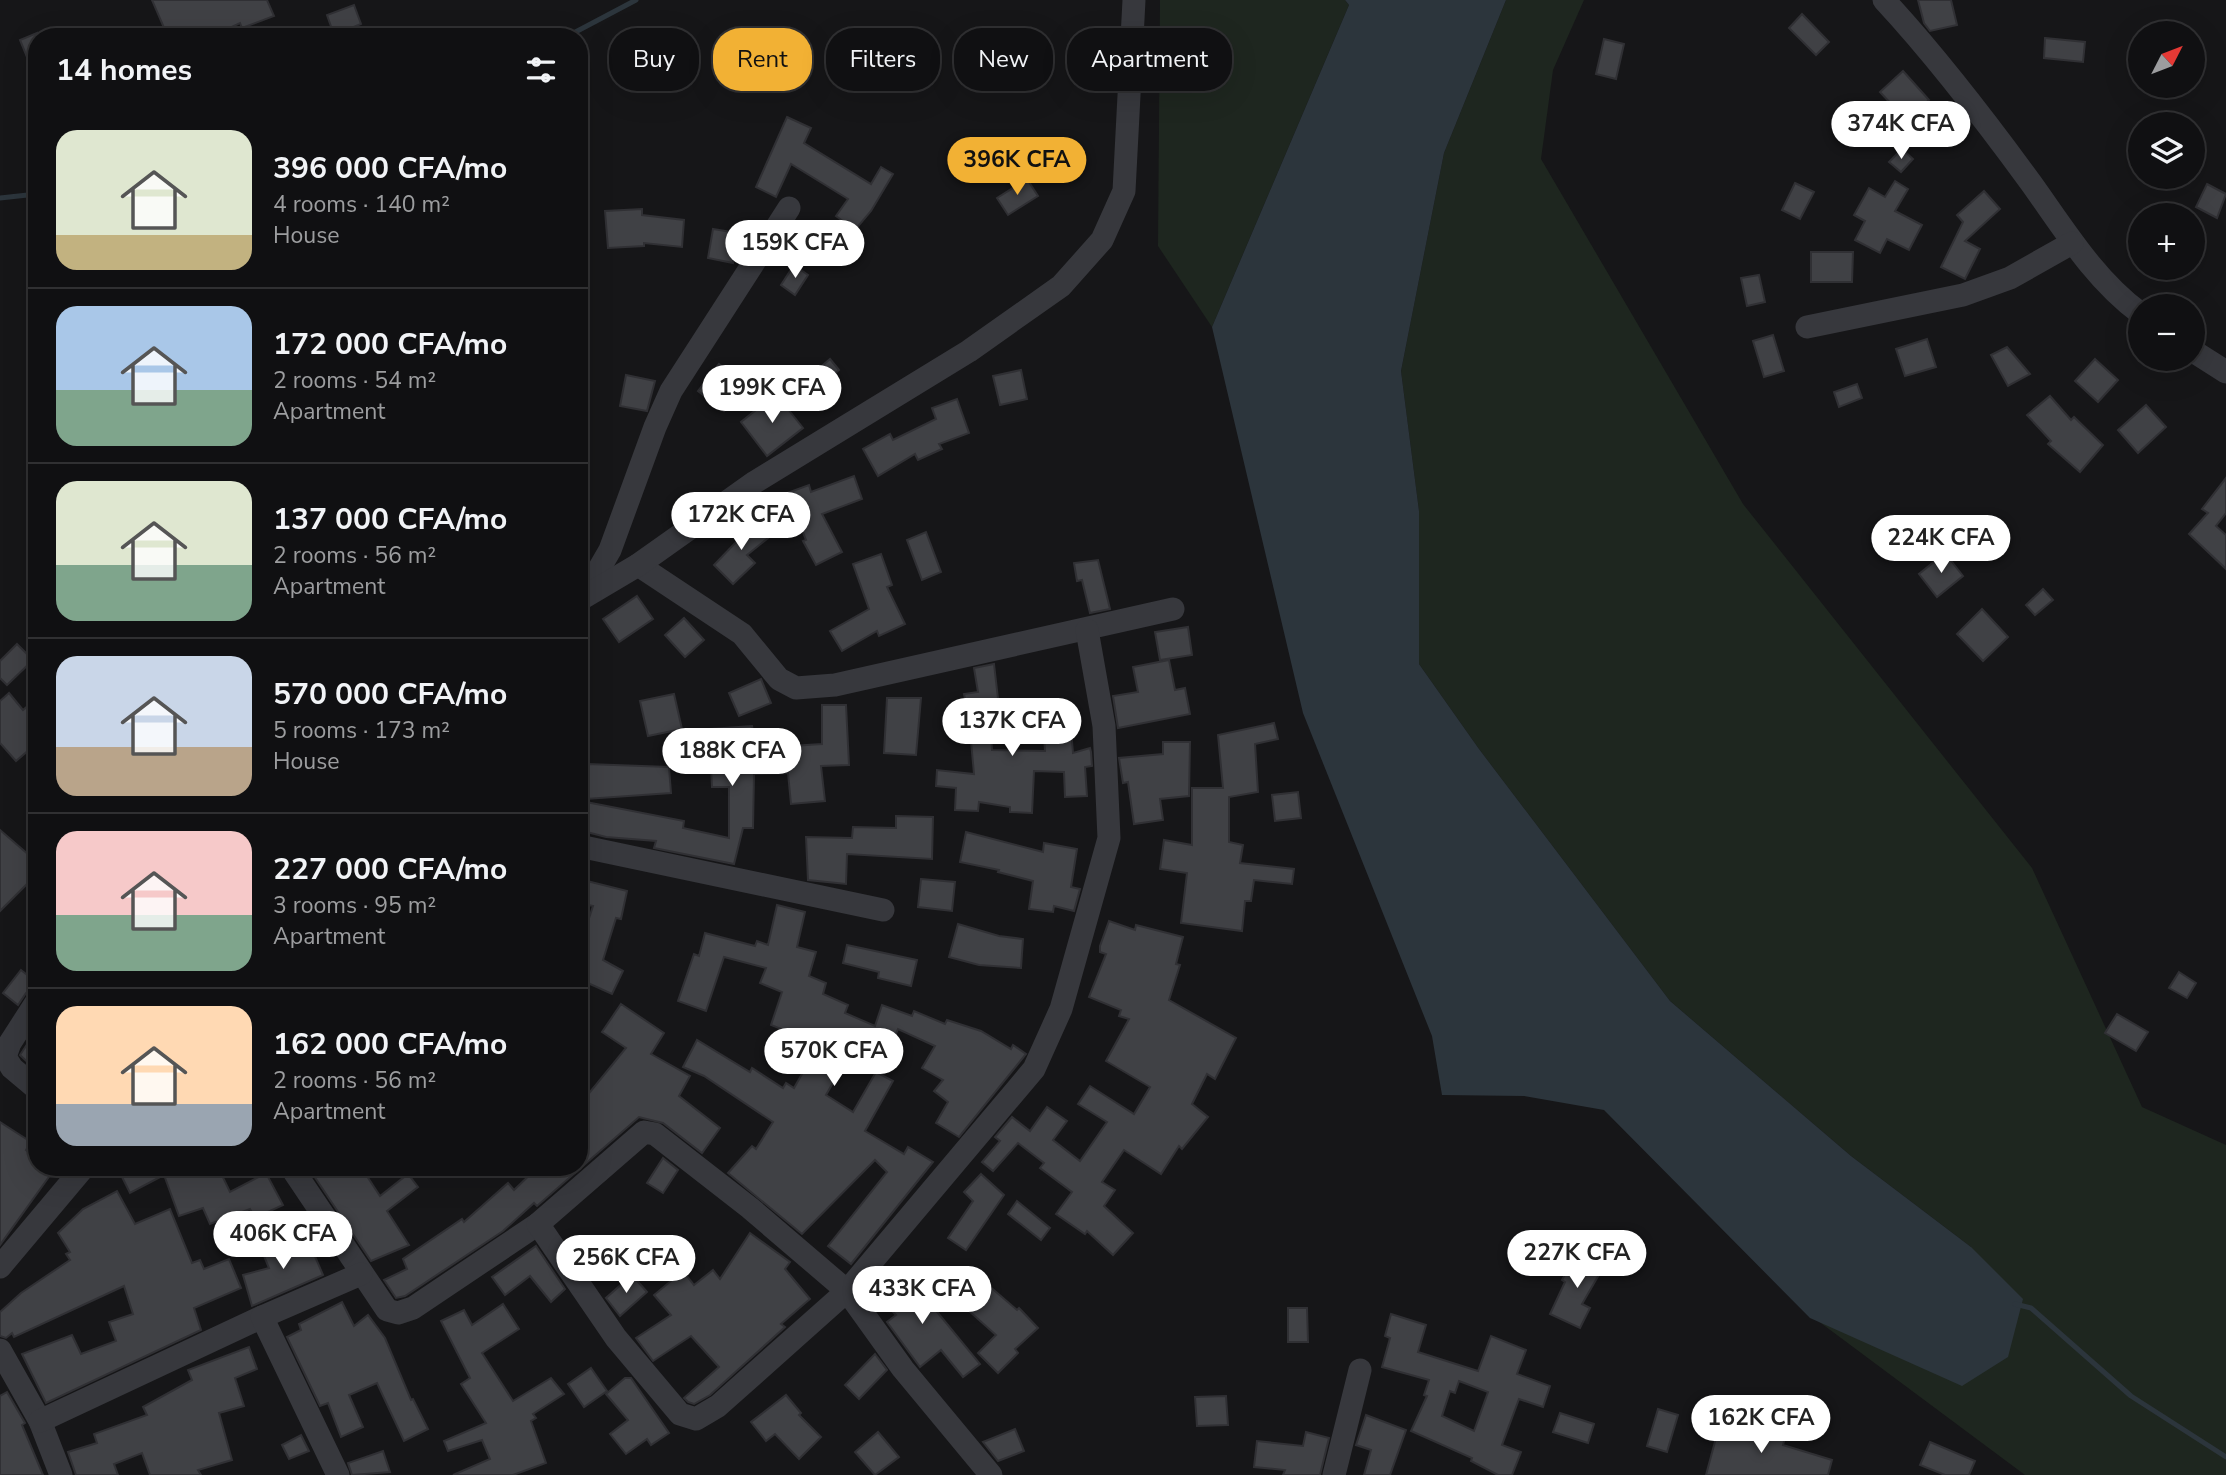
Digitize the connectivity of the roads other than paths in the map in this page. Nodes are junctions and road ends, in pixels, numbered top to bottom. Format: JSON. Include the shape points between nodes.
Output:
{"nodes":[{"id":1,"x":1134,"y":0,"type":"edge"},
{"id":2,"x":1884,"y":0,"type":"edge"},
{"id":3,"x":789,"y":208,"type":"dead end"},
{"id":4,"x":2072,"y":243,"type":"junction"},
{"id":5,"x":2128,"y":304,"type":"edge"},
{"id":6,"x":1807,"y":327,"type":"dead end"},
{"id":7,"x":2205,"y":359,"type":"edge"},
{"id":8,"x":2226,"y":372,"type":"edge"},
{"id":9,"x":638,"y":565,"type":"junction"},
{"id":10,"x":588,"y":587,"type":"edge"},
{"id":11,"x":588,"y":595,"type":"edge"},
{"id":12,"x":1173,"y":609,"type":"dead end"},
{"id":13,"x":1087,"y":630,"type":"junction"},
{"id":14,"x":588,"y":848,"type":"edge"},
{"id":15,"x":883,"y":911,"type":"dead end"},
{"id":16,"x":28,"y":1014,"type":"edge"},
{"id":17,"x":28,"y":1081,"type":"edge"},
{"id":18,"x":76,"y":1176,"type":"edge"},
{"id":19,"x":297,"y":1176,"type":"edge"},
{"id":20,"x":538,"y":1224,"type":"junction"},
{"id":21,"x":0,"y":1267,"type":"edge"},
{"id":22,"x":361,"y":1274,"type":"junction"},
{"id":23,"x":847,"y":1291,"type":"junction"},
{"id":24,"x":261,"y":1317,"type":"junction"},
{"id":25,"x":0,"y":1350,"type":"edge"},
{"id":26,"x":1360,"y":1370,"type":"dead end"},
{"id":27,"x":40,"y":1421,"type":"junction"},
{"id":28,"x":61,"y":1475,"type":"edge"},
{"id":29,"x":338,"y":1475,"type":"edge"},
{"id":30,"x":991,"y":1475,"type":"edge"},
{"id":31,"x":1334,"y":1475,"type":"edge"}],
"edges":[{"from":1,"to":9,"type":"street","via":[[1124,191],[1102,240],[1061,286],[969,351],[754,482]]},
{"from":2,"to":4,"type":"street","via":[[1968,100]]},
{"from":3,"to":10,"type":"street","via":[[671,391],[610,550]]},
{"from":4,"to":5,"type":"street"},
{"from":4,"to":6,"type":"street","via":[[2010,278],[1963,295]]},
{"from":7,"to":8,"type":"street"},
{"from":9,"to":11,"type":"street"},
{"from":9,"to":13,"type":"street","via":[[742,635],[779,679],[796,688],[835,685]]},
{"from":12,"to":13,"type":"street"},
{"from":13,"to":23,"type":"street","via":[[1104,726],[1109,838],[1061,1009],[1034,1069]]},
{"from":14,"to":15,"type":"street"},
{"from":16,"to":17,"type":"street","via":[[5,1057]]},
{"from":18,"to":21,"type":"street"},
{"from":19,"to":22,"type":"street"},
{"from":20,"to":22,"type":"street","via":[[413,1308],[387,1310]]},
{"from":20,"to":23,"type":"street","via":[[644,1132],[655,1135],[750,1208]]},
{"from":20,"to":23,"type":"street","via":[[616,1338],[680,1414],[696,1419],[718,1406]]},
{"from":22,"to":24,"type":"street"},
{"from":23,"to":30,"type":"street","via":[[903,1369]]},
{"from":24,"to":27,"type":"street"},
{"from":24,"to":29,"type":"street"},
{"from":25,"to":27,"type":"street"},
{"from":26,"to":31,"type":"street"},
{"from":27,"to":28,"type":"street"}]}
